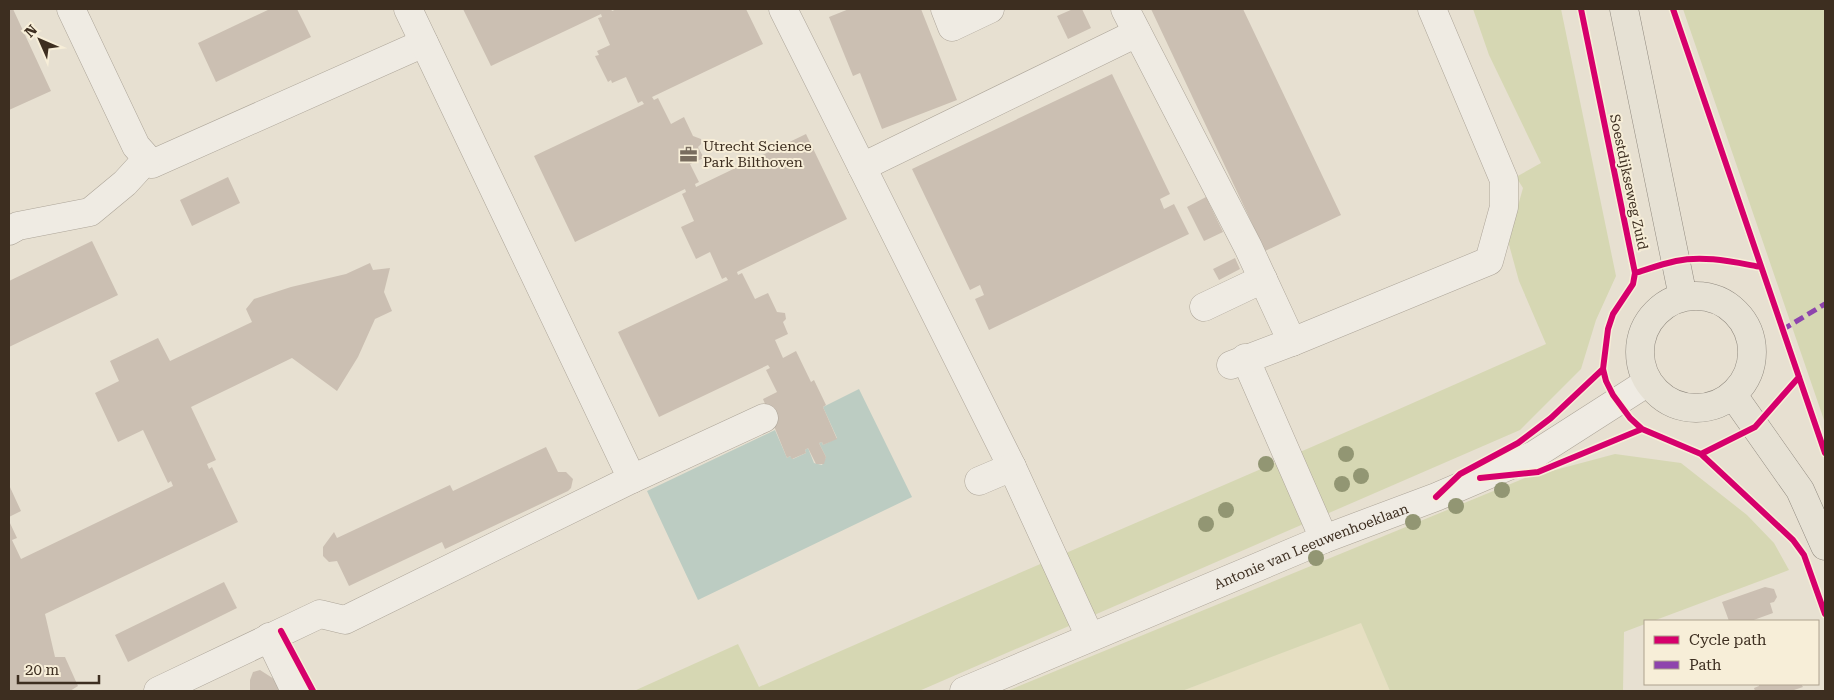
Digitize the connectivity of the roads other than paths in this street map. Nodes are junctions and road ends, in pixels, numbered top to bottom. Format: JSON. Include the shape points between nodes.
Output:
{"nodes":[{"id":1,"x":71,"y":9,"type":"edge"},
{"id":2,"x":408,"y":9,"type":"edge"},
{"id":3,"x":783,"y":9,"type":"edge"},
{"id":4,"x":945,"y":9,"type":"edge"},
{"id":5,"x":990,"y":9,"type":"edge"},
{"id":6,"x":1125,"y":9,"type":"edge"},
{"id":7,"x":1432,"y":9,"type":"edge"},
{"id":8,"x":1624,"y":9,"type":"edge"},
{"id":9,"x":1138,"y":33,"type":"junction"},
{"id":10,"x":424,"y":43,"type":"junction"},
{"id":11,"x":146,"y":160,"type":"junction"},
{"id":12,"x":862,"y":167,"type":"junction"},
{"id":13,"x":9,"y":231,"type":"edge"},
{"id":14,"x":1263,"y":279,"type":"junction"},
{"id":15,"x":1683,"y":298,"type":"junction"},
{"id":16,"x":1204,"y":307,"type":"dead end"},
{"id":17,"x":1292,"y":342,"type":"junction"},
{"id":18,"x":1648,"y":382,"type":"junction"},
{"id":19,"x":1733,"y":395,"type":"junction"},
{"id":20,"x":764,"y":418,"type":"dead end"},
{"id":21,"x":1012,"y":467,"type":"junction"},
{"id":22,"x":632,"y":479,"type":"junction"},
{"id":23,"x":979,"y":482,"type":"dead end"},
{"id":24,"x":1324,"y":539,"type":"junction"},
{"id":25,"x":1825,"y":546,"type":"edge"},
{"id":26,"x":269,"y":637,"type":"junction"},
{"id":27,"x":1090,"y":637,"type":"junction"},
{"id":28,"x":158,"y":691,"type":"edge"},
{"id":29,"x":295,"y":691,"type":"edge"},
{"id":30,"x":964,"y":691,"type":"edge"}],
"edges":[{"from":1,"to":11,"type":"street","via":[[136,146]]},
{"from":2,"to":10,"type":"street"},
{"from":3,"to":12,"type":"street"},
{"from":4,"to":5,"type":"street","via":[[952,27]]},
{"from":6,"to":9,"type":"street"},
{"from":7,"to":17,"type":"street","via":[[1504,180],[1504,207],[1489,261]]},
{"from":8,"to":15,"type":"main road"},
{"from":9,"to":12,"type":"street"},
{"from":9,"to":14,"type":"street"},
{"from":10,"to":11,"type":"street","via":[[152,164]]},
{"from":10,"to":22,"type":"street"},
{"from":11,"to":13,"type":"street","via":[[125,183],[90,212],[18,226]]},
{"from":12,"to":21,"type":"street"},
{"from":14,"to":16,"type":"street"},
{"from":14,"to":17,"type":"street"},
{"from":15,"to":18,"type":"main road","via":[[1666,305],[1652,317],[1643,333],[1639,350]]},
{"from":15,"to":19,"type":"main road","via":[[1701,296],[1719,301],[1734,311],[1746,326],[1752,344],[1751,362],[1745,380]]},
{"from":17,"to":24,"type":"street","via":[[1238,361]]},
{"from":18,"to":19,"type":"main road","via":[[1663,399],[1680,407],[1699,409],[1717,405]]},
{"from":18,"to":24,"type":"street","name":"Antonie van Leeuwenhoeklaan","via":[[1534,455]]},
{"from":19,"to":25,"type":"main road","via":[[1800,490]]},
{"from":20,"to":22,"type":"street"},
{"from":21,"to":23,"type":"street"},
{"from":21,"to":27,"type":"street"},
{"from":22,"to":26,"type":"street","via":[[346,620],[320,614]]},
{"from":24,"to":27,"type":"street","name":"Antonie van Leeuwenhoeklaan"},
{"from":26,"to":28,"type":"street"},
{"from":26,"to":29,"type":"street"},
{"from":27,"to":30,"type":"street","name":"Antonie van Leeuwenhoeklaan"}]}
